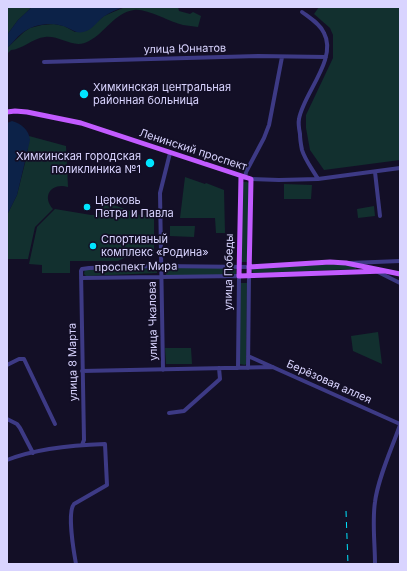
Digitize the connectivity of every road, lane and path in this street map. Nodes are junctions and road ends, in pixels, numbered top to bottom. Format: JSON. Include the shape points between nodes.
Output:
{"nodes":[{"id":1,"x":302,"y":12,"type":"dead end"},
{"id":2,"x":282,"y":56,"type":"junction"},
{"id":3,"x":326,"y":57,"type":"junction"},
{"id":4,"x":44,"y":62,"type":"dead end"},
{"id":5,"x":7,"y":112,"type":"edge"},
{"id":6,"x":170,"y":153,"type":"junction"},
{"id":7,"x":400,"y":168,"type":"edge"},
{"id":8,"x":375,"y":172,"type":"junction"},
{"id":9,"x":245,"y":178,"type":"junction"},
{"id":10,"x":318,"y":179,"type":"junction"},
{"id":11,"x":380,"y":216,"type":"dead end"},
{"id":12,"x":400,"y":261,"type":"edge"},
{"id":13,"x":346,"y":263,"type":"junction"},
{"id":14,"x":161,"y":266,"type":"junction"},
{"id":15,"x":239,"y":266,"type":"junction"},
{"id":16,"x":249,"y":267,"type":"junction"},
{"id":17,"x":376,"y":271,"type":"junction"},
{"id":18,"x":384,"y":271,"type":"junction"},
{"id":19,"x":400,"y":274,"type":"edge"},
{"id":20,"x":161,"y":276,"type":"junction"},
{"id":21,"x":239,"y":276,"type":"junction"},
{"id":22,"x":249,"y":276,"type":"junction"},
{"id":23,"x":81,"y":278,"type":"junction"},
{"id":24,"x":400,"y":283,"type":"edge"},
{"id":25,"x":248,"y":356,"type":"junction"},
{"id":26,"x":7,"y":365,"type":"edge"},
{"id":27,"x":273,"y":367,"type":"junction"},
{"id":28,"x":219,"y":368,"type":"junction"},
{"id":29,"x":238,"y":368,"type":"junction"},
{"id":30,"x":248,"y":368,"type":"junction"},
{"id":31,"x":163,"y":370,"type":"junction"},
{"id":32,"x":82,"y":371,"type":"junction"},
{"id":33,"x":169,"y":413,"type":"dead end"},
{"id":34,"x":7,"y":418,"type":"edge"},
{"id":35,"x":55,"y":424,"type":"dead end"},
{"id":36,"x":400,"y":424,"type":"edge"},
{"id":37,"x":82,"y":445,"type":"junction"},
{"id":38,"x":33,"y":453,"type":"junction"},
{"id":39,"x":7,"y":460,"type":"edge"},
{"id":40,"x":76,"y":564,"type":"edge"},
{"id":41,"x":375,"y":564,"type":"edge"}],
"edges":[{"from":1,"to":3,"type":"street","via":[[324,32]]},
{"from":2,"to":3,"type":"street","name":"улица Юннатов"},
{"from":2,"to":4,"type":"street","name":"улица Юннатов"},
{"from":2,"to":9,"type":"street","via":[[269,125]]},
{"from":3,"to":10,"type":"street","via":[[299,120],[302,150]]},
{"from":5,"to":6,"type":"main road","name":"Ленинский проспект","via":[[27,112],[82,124]]},
{"from":6,"to":9,"type":"main road","name":"Ленинский проспект"},
{"from":6,"to":14,"type":"street","name":"улица Чкалова","via":[[160,194]]},
{"from":7,"to":8,"type":"street","name":"Ленинский проспект"},
{"from":8,"to":10,"type":"street","name":"Ленинский проспект"},
{"from":8,"to":11,"type":"street"},
{"from":9,"to":10,"type":"street","name":"Ленинский проспект"},
{"from":9,"to":15,"type":"main road","name":"улица Победы"},
{"from":9,"to":16,"type":"main road","name":"улица Победы"},
{"from":12,"to":13,"type":"street"},
{"from":13,"to":16,"type":"main road","name":"проспект Мира"},
{"from":13,"to":18,"type":"main road","name":"проспект Мира"},
{"from":14,"to":15,"type":"street","name":"проспект Мира"},
{"from":14,"to":20,"type":"street","name":"улица Чкалова"},
{"from":14,"to":23,"type":"street","name":"проспект Мира","via":[[84,268],[81,271]]},
{"from":15,"to":16,"type":"street","name":"проспект Мира"},
{"from":15,"to":21,"type":"main road","name":"улица Победы"},
{"from":16,"to":22,"type":"main road","name":"улица Победы"},
{"from":17,"to":18,"type":"main road","name":"проспект Мира"},
{"from":17,"to":22,"type":"main road","name":"проспект Мира"},
{"from":17,"to":24,"type":"street"},
{"from":18,"to":19,"type":"main road","name":"проспект Мира"},
{"from":20,"to":21,"type":"street","name":"проспект Мира"},
{"from":20,"to":23,"type":"street","name":"проспект Мира"},
{"from":20,"to":31,"type":"street","name":"улица Чкалова"},
{"from":21,"to":22,"type":"main road","name":"проспект Мира"},
{"from":21,"to":29,"type":"street","name":"улица Победы"},
{"from":22,"to":25,"type":"street","name":"улица Победы"},
{"from":23,"to":32,"type":"street","name":"улица 8 Марта"},
{"from":25,"to":27,"type":"street"},
{"from":25,"to":30,"type":"street","name":"улица Победы"},
{"from":26,"to":35,"type":"street","via":[[24,359]]},
{"from":27,"to":30,"type":"street","name":"Берёзовая аллея"},
{"from":27,"to":36,"type":"street","name":"Берёзовая аллея"},
{"from":28,"to":29,"type":"street","name":"Берёзовая аллея"},
{"from":28,"to":31,"type":"street","name":"Берёзовая аллея"},
{"from":28,"to":33,"type":"street","via":[[220,379],[184,411]]},
{"from":29,"to":30,"type":"street","name":"Берёзовая аллея"},
{"from":31,"to":32,"type":"street","name":"Берёзовая аллея"},
{"from":32,"to":37,"type":"street","name":"улица 8 Марта"},
{"from":34,"to":38,"type":"street","via":[[20,428]]},
{"from":36,"to":41,"type":"street","via":[[375,501]]},
{"from":37,"to":38,"type":"street"},
{"from":37,"to":40,"type":"street","via":[[105,444],[107,485],[72,506],[71,528]]},
{"from":38,"to":39,"type":"street"}]}
